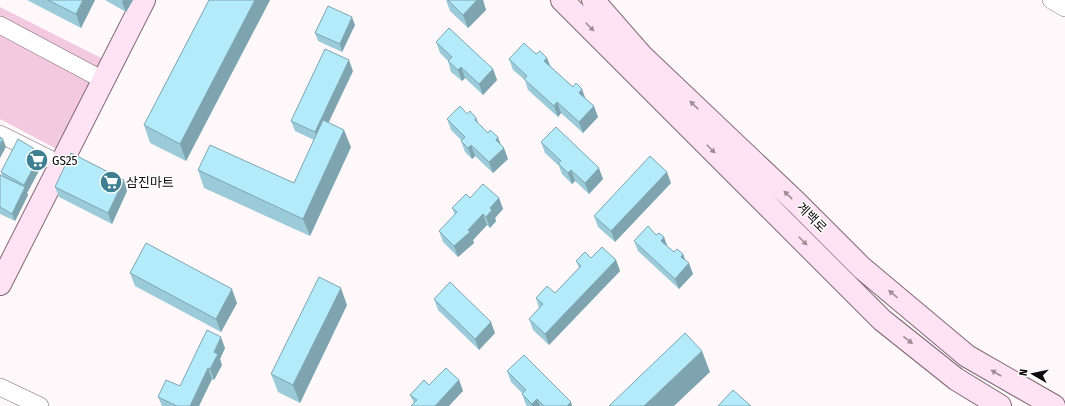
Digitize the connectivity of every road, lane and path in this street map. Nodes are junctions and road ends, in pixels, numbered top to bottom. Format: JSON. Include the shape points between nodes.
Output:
{"nodes":[{"id":1,"x":144,"y":0,"type":"edge"},
{"id":2,"x":562,"y":0,"type":"edge"},
{"id":3,"x":593,"y":0,"type":"edge"},
{"id":4,"x":1051,"y":0,"type":"edge"},
{"id":5,"x":1065,"y":8,"type":"edge"},
{"id":6,"x":0,"y":25,"type":"edge"},
{"id":7,"x":103,"y":80,"type":"junction"},
{"id":8,"x":0,"y":134,"type":"edge"},
{"id":9,"x":60,"y":164,"type":"junction"},
{"id":10,"x":0,"y":284,"type":"edge"},
{"id":11,"x":0,"y":386,"type":"edge"},
{"id":12,"x":40,"y":406,"type":"edge"},
{"id":13,"x":1000,"y":406,"type":"edge"},
{"id":14,"x":1054,"y":406,"type":"edge"}],
"edges":[{"from":1,"to":7,"type":"street"},
{"from":2,"to":13,"type":"street","name":"계백로","one_way":true,"via":[[882,320],[956,379]]},
{"from":14,"to":3,"type":"street","name":"계백로","one_way":true,"via":[[967,356],[862,268],[642,56]]},
{"from":4,"to":5,"type":"street"},
{"from":6,"to":7,"type":"street"},
{"from":7,"to":9,"type":"street"},
{"from":8,"to":9,"type":"street"},
{"from":9,"to":10,"type":"street"},
{"from":11,"to":12,"type":"street"}]}
